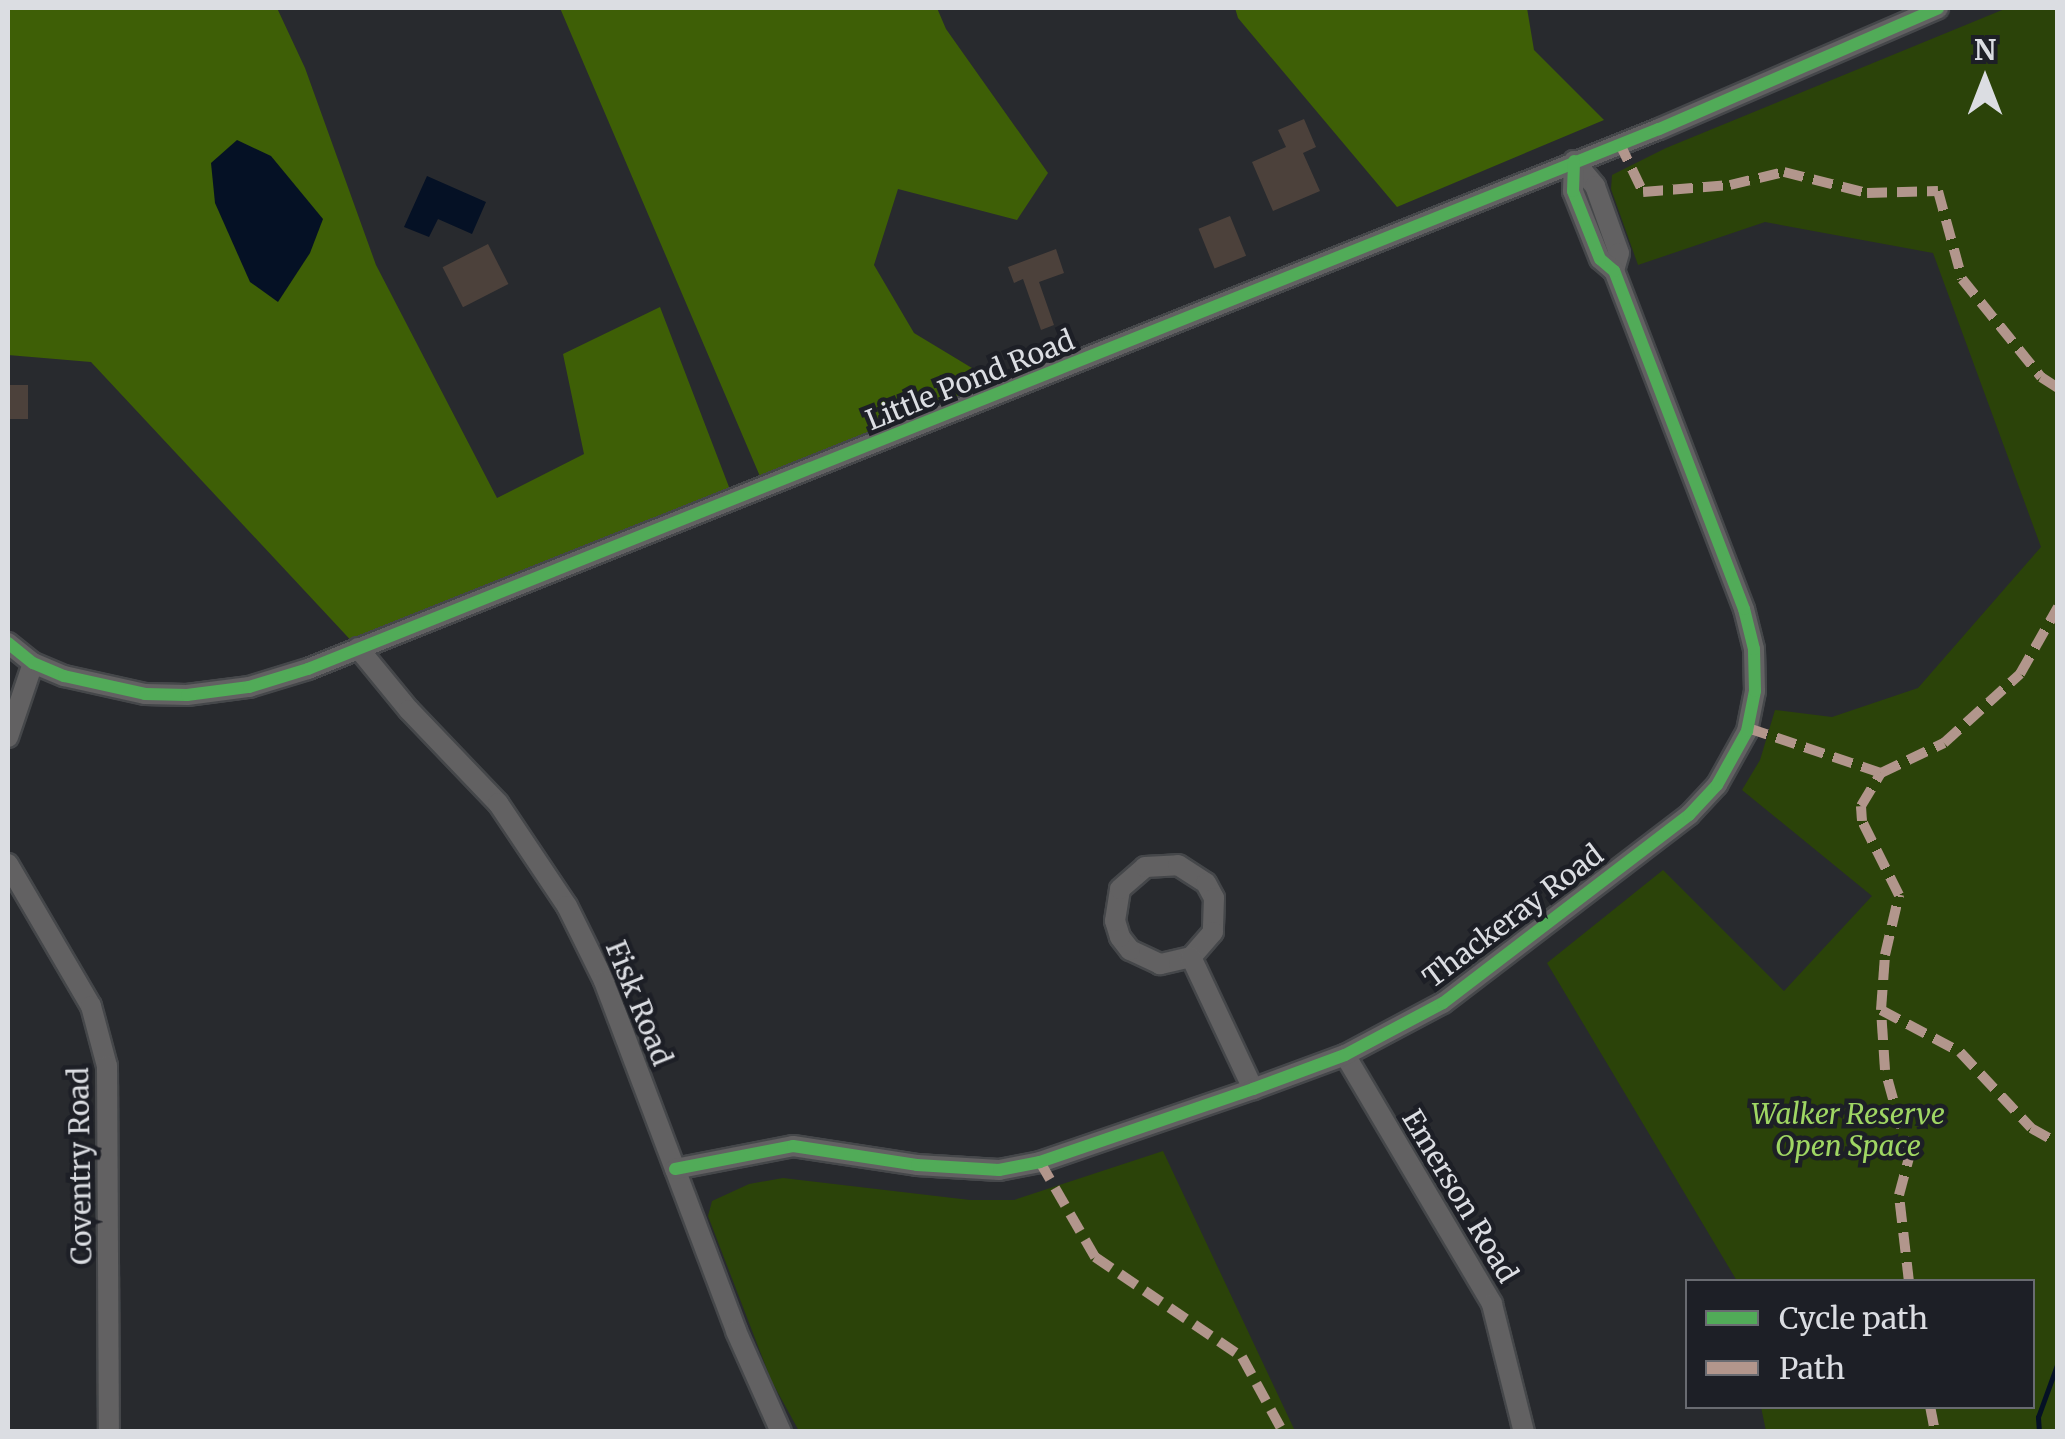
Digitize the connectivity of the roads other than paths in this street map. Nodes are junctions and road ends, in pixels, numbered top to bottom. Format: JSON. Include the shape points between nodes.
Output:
{"nodes":[{"id":1,"x":1938,"y":8,"type":"edge"},
{"id":2,"x":1574,"y":160,"type":"junction"},
{"id":3,"x":8,"y":643,"type":"edge"},
{"id":4,"x":358,"y":648,"type":"junction"},
{"id":5,"x":32,"y":662,"type":"junction"},
{"id":6,"x":8,"y":737,"type":"edge"},
{"id":7,"x":8,"y":864,"type":"edge"},
{"id":8,"x":1192,"y":957,"type":"junction"},
{"id":9,"x":1345,"y":1054,"type":"junction"},
{"id":10,"x":1253,"y":1089,"type":"junction"},
{"id":11,"x":675,"y":1169,"type":"junction"},
{"id":12,"x":109,"y":1432,"type":"edge"},
{"id":13,"x":781,"y":1432,"type":"edge"},
{"id":14,"x":1524,"y":1432,"type":"edge"}],
"edges":[{"from":1,"to":2,"type":"street","name":"Little Pond Road"},
{"from":2,"to":4,"type":"street","name":"Little Pond Road"},
{"from":2,"to":9,"type":"street","name":"Thackeray Road","via":[[1595,186],[1619,253],[1614,271],[1744,609],[1754,649],[1747,731],[1718,785],[1689,815],[1494,968]]},
{"from":3,"to":5,"type":"street","name":"Little Pond Road"},
{"from":4,"to":5,"type":"street","name":"Little Pond Road","via":[[249,687],[188,695],[104,688]]},
{"from":4,"to":11,"type":"street","name":"Fisk Road","via":[[498,802],[567,906],[604,981]]},
{"from":5,"to":6,"type":"street"},
{"from":7,"to":12,"type":"street","name":"Coventry Road","via":[[91,1006],[107,1066]]},
{"from":8,"to":8,"type":"street","via":[[1213,932],[1214,898],[1206,883],[1178,864],[1145,867],[1120,889],[1114,921],[1120,937],[1130,950],[1160,964]]},
{"from":8,"to":10,"type":"street"},
{"from":9,"to":10,"type":"street","name":"Thackeray Road"},
{"from":9,"to":14,"type":"street","name":"Emerson Road","via":[[1492,1304]]},
{"from":10,"to":11,"type":"street","name":"Thackeray Road","via":[[999,1170],[793,1146]]},
{"from":11,"to":13,"type":"street","name":"Fisk Road"}]}
